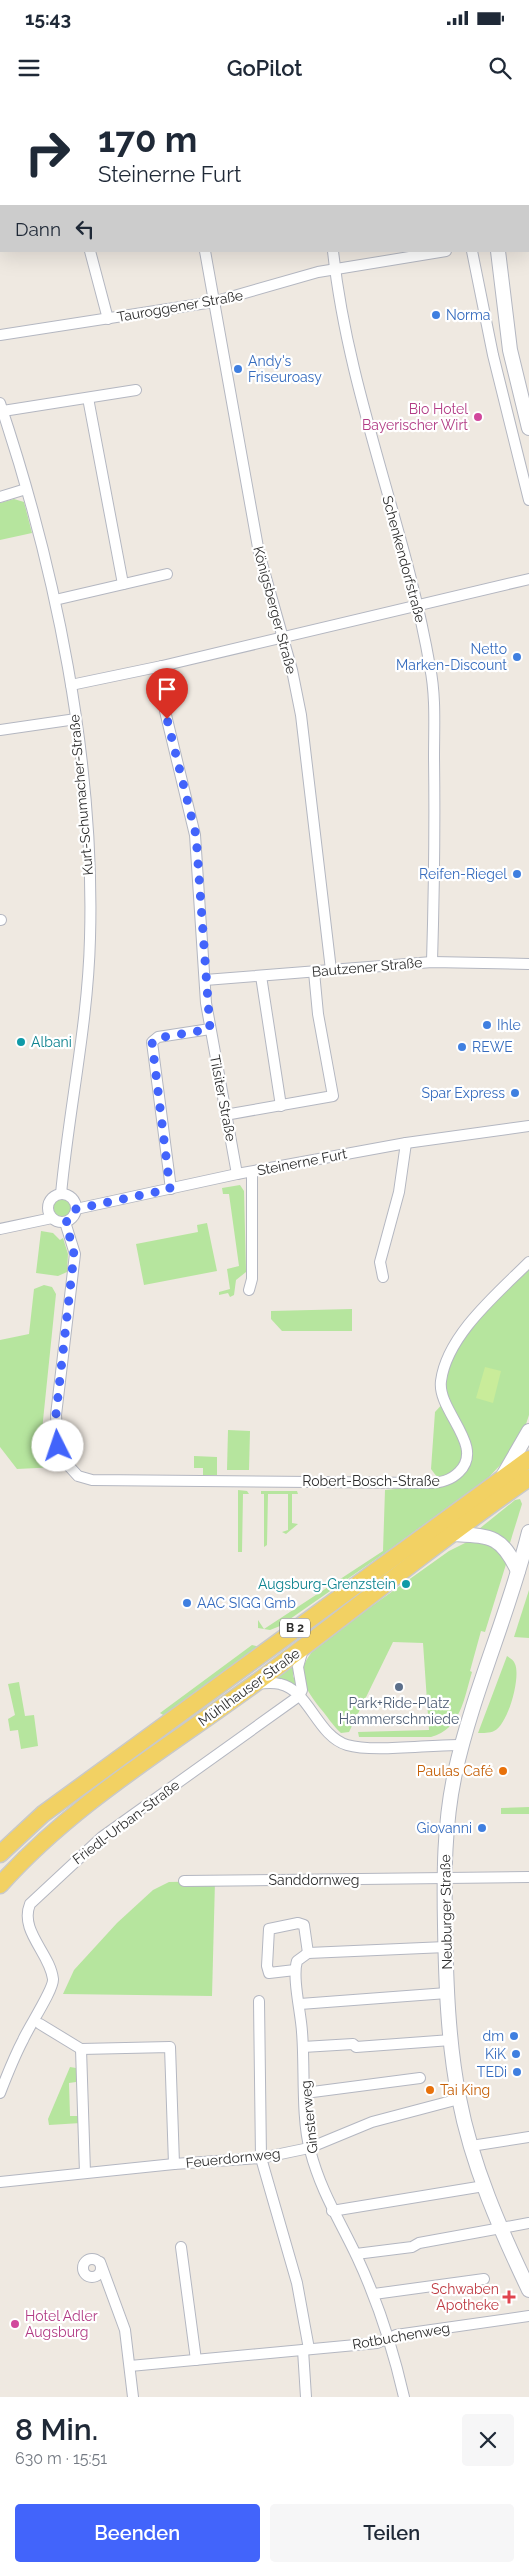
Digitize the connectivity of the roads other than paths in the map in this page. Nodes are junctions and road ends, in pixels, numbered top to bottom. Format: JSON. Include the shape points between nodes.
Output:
{"nodes":[{"id":1,"x":90,"y":252,"type":"edge"},
{"id":2,"x":204,"y":252,"type":"edge"},
{"id":3,"x":333,"y":252,"type":"edge"},
{"id":4,"x":440,"y":252,"type":"edge"},
{"id":5,"x":472,"y":252,"type":"edge"},
{"id":6,"x":498,"y":252,"type":"edge"},
{"id":7,"x":335,"y":270,"type":"junction"},
{"id":8,"x":213,"y":302,"type":"junction"},
{"id":9,"x":108,"y":319,"type":"junction"},
{"id":10,"x":0,"y":335,"type":"edge"},
{"id":11,"x":136,"y":390,"type":"dead end"},
{"id":12,"x":525,"y":395,"type":"edge"},
{"id":13,"x":88,"y":398,"type":"junction"},
{"id":14,"x":1,"y":407,"type":"edge"},
{"id":15,"x":529,"y":428,"type":"edge"},
{"id":16,"x":26,"y":489,"type":"junction"},
{"id":17,"x":0,"y":497,"type":"edge"},
{"id":18,"x":529,"y":500,"type":"edge"},
{"id":19,"x":167,"y":574,"type":"dead end"},
{"id":20,"x":529,"y":579,"type":"edge"},
{"id":21,"x":123,"y":584,"type":"junction"},
{"id":22,"x":55,"y":600,"type":"junction"},
{"id":23,"x":418,"y":605,"type":"junction"},
{"id":24,"x":283,"y":637,"type":"junction"},
{"id":25,"x":162,"y":666,"type":"junction"},
{"id":26,"x":71,"y":685,"type":"junction"},
{"id":27,"x":76,"y":719,"type":"junction"},
{"id":28,"x":0,"y":730,"type":"edge"},
{"id":29,"x":432,"y":962,"type":"junction"},
{"id":30,"x":529,"y":964,"type":"edge"},
{"id":31,"x":331,"y":970,"type":"junction"},
{"id":32,"x":314,"y":972,"type":"junction"},
{"id":33,"x":261,"y":976,"type":"junction"},
{"id":34,"x":204,"y":980,"type":"junction"},
{"id":35,"x":210,"y":1029,"type":"junction"},
{"id":36,"x":281,"y":1106,"type":"junction"},
{"id":37,"x":225,"y":1116,"type":"junction"},
{"id":38,"x":529,"y":1126,"type":"edge"},
{"id":39,"x":406,"y":1143,"type":"junction"},
{"id":40,"x":252,"y":1172,"type":"junction"},
{"id":41,"x":237,"y":1174,"type":"junction"},
{"id":42,"x":170,"y":1189,"type":"junction"},
{"id":43,"x":61,"y":1194,"type":"junction"},
{"id":44,"x":76,"y":1209,"type":"junction"},
{"id":45,"x":52,"y":1218,"type":"junction"},
{"id":46,"x":66,"y":1222,"type":"junction"},
{"id":47,"x":0,"y":1229,"type":"edge"},
{"id":48,"x":529,"y":1262,"type":"edge"},
{"id":49,"x":383,"y":1277,"type":"dead end"},
{"id":50,"x":248,"y":1290,"type":"dead end"},
{"id":51,"x":529,"y":1431,"type":"edge"},
{"id":52,"x":529,"y":1459,"type":"edge"},
{"id":53,"x":529,"y":1478,"type":"edge"},
{"id":54,"x":502,"y":1479,"type":"junction"},
{"id":55,"x":529,"y":1532,"type":"edge"},
{"id":56,"x":453,"y":1534,"type":"junction"},
{"id":57,"x":518,"y":1571,"type":"junction"},
{"id":58,"x":303,"y":1648,"type":"junction"},
{"id":59,"x":256,"y":1684,"type":"junction"},
{"id":60,"x":299,"y":1696,"type":"junction"},
{"id":61,"x":462,"y":1745,"type":"junction"},
{"id":62,"x":15,"y":1838,"type":"junction"},
{"id":63,"x":0,"y":1847,"type":"edge"},
{"id":64,"x":0,"y":1854,"type":"edge"},
{"id":65,"x":529,"y":1877,"type":"edge"},
{"id":66,"x":444,"y":1879,"type":"junction"},
{"id":67,"x":184,"y":1881,"type":"dead end"},
{"id":68,"x":0,"y":1886,"type":"edge"},
{"id":69,"x":446,"y":1947,"type":"junction"},
{"id":70,"x":308,"y":1953,"type":"junction"},
{"id":71,"x":295,"y":1970,"type":"junction"},
{"id":72,"x":447,"y":1993,"type":"junction"},
{"id":73,"x":259,"y":2002,"type":"dead end"},
{"id":74,"x":300,"y":2004,"type":"junction"},
{"id":75,"x":40,"y":2024,"type":"dead end"},
{"id":76,"x":451,"y":2040,"type":"junction"},
{"id":77,"x":303,"y":2047,"type":"junction"},
{"id":78,"x":81,"y":2049,"type":"junction"},
{"id":79,"x":420,"y":2078,"type":"dead end"},
{"id":80,"x":0,"y":2093,"type":"edge"},
{"id":81,"x":305,"y":2093,"type":"junction"},
{"id":82,"x":459,"y":2099,"type":"junction"},
{"id":83,"x":529,"y":2137,"type":"edge"},
{"id":84,"x":471,"y":2146,"type":"junction"},
{"id":85,"x":309,"y":2148,"type":"junction"},
{"id":86,"x":261,"y":2158,"type":"junction"},
{"id":87,"x":174,"y":2164,"type":"junction"},
{"id":88,"x":84,"y":2173,"type":"junction"},
{"id":89,"x":0,"y":2182,"type":"edge"},
{"id":90,"x":484,"y":2186,"type":"junction"},
{"id":91,"x":332,"y":2211,"type":"junction"},
{"id":92,"x":529,"y":2223,"type":"edge"},
{"id":93,"x":500,"y":2230,"type":"junction"},
{"id":94,"x":180,"y":2247,"type":"dead end"},
{"id":95,"x":356,"y":2254,"type":"junction"},
{"id":96,"x":100,"y":2262,"type":"dead end"},
{"id":97,"x":484,"y":2279,"type":"dead end"},
{"id":98,"x":529,"y":2290,"type":"edge"},
{"id":99,"x":374,"y":2294,"type":"junction"},
{"id":100,"x":529,"y":2316,"type":"edge"},
{"id":101,"x":387,"y":2340,"type":"junction"},
{"id":102,"x":306,"y":2350,"type":"junction"},
{"id":103,"x":196,"y":2360,"type":"junction"},
{"id":104,"x":130,"y":2366,"type":"junction"},
{"id":105,"x":133,"y":2397,"type":"edge"},
{"id":106,"x":306,"y":2397,"type":"edge"},
{"id":107,"x":404,"y":2397,"type":"edge"}],
"edges":[{"from":1,"to":9,"type":"street"},
{"from":2,"to":8,"type":"street","name":"Königsberger Straße"},
{"from":3,"to":7,"type":"street","name":"Schenkendorfstraße"},
{"from":4,"to":7,"type":"street","name":"Tauroggener Straße"},
{"from":5,"to":18,"type":"street","via":[[493,355]]},
{"from":6,"to":12,"type":"street","via":[[510,350]]},
{"from":7,"to":8,"type":"street","name":"Tauroggener Straße"},
{"from":7,"to":23,"type":"street","name":"Schenkendorfstraße","via":[[346,336]]},
{"from":8,"to":9,"type":"street","name":"Tauroggener Straße"},
{"from":8,"to":24,"type":"street","name":"Königsberger Straße","via":[[259,553]]},
{"from":9,"to":10,"type":"street","name":"Tauroggener Straße"},
{"from":11,"to":13,"type":"street"},
{"from":12,"to":15,"type":"street"},
{"from":13,"to":14,"type":"street"},
{"from":13,"to":21,"type":"street"},
{"from":14,"to":16,"type":"street","name":"Kurt-Schumacher-Straße"},
{"from":16,"to":17,"type":"street"},
{"from":16,"to":22,"type":"street","name":"Kurt-Schumacher-Straße"},
{"from":19,"to":21,"type":"street"},
{"from":20,"to":23,"type":"street"},
{"from":21,"to":22,"type":"street"},
{"from":22,"to":26,"type":"street","name":"Kurt-Schumacher-Straße"},
{"from":23,"to":24,"type":"street"},
{"from":23,"to":29,"type":"street","name":"Schenkendorfstraße","via":[[433,696]]},
{"from":24,"to":25,"type":"street"},
{"from":24,"to":31,"type":"street","name":"Königsberger Straße","via":[[301,715]]},
{"from":25,"to":26,"type":"street"},
{"from":25,"to":34,"type":"street","name":"Tilsiter Straße","via":[[165,711],[196,835]]},
{"from":26,"to":27,"type":"street","name":"Kurt-Schumacher-Straße"},
{"from":27,"to":28,"type":"street"},
{"from":27,"to":43,"type":"street","name":"Kurt-Schumacher-Straße","via":[[87,838],[90,935],[84,1016]]},
{"from":29,"to":30,"type":"street","name":"Bautzener Straße"},
{"from":29,"to":31,"type":"street","name":"Bautzener Straße"},
{"from":31,"to":32,"type":"street","name":"Bautzener Straße"},
{"from":32,"to":33,"type":"street","name":"Bautzener Straße"},
{"from":32,"to":36,"type":"street","via":[[333,1096]]},
{"from":33,"to":34,"type":"street","name":"Bautzener Straße"},
{"from":33,"to":36,"type":"street"},
{"from":34,"to":35,"type":"street","name":"Tilsiter Straße"},
{"from":35,"to":37,"type":"street","name":"Tilsiter Straße"},
{"from":35,"to":42,"type":"street","via":[[158,1038],[152,1042]]},
{"from":36,"to":37,"type":"street"},
{"from":37,"to":41,"type":"street","name":"Tilsiter Straße"},
{"from":38,"to":39,"type":"street","name":"Steinerne Furt"},
{"from":39,"to":40,"type":"street","name":"Steinerne Furt"},
{"from":39,"to":49,"type":"street","via":[[399,1192],[380,1262]]},
{"from":40,"to":41,"type":"street","name":"Steinerne Furt"},
{"from":40,"to":50,"type":"street","via":[[252,1279]]},
{"from":41,"to":42,"type":"street","name":"Steinerne Furt"},
{"from":42,"to":44,"type":"street","name":"Steinerne Furt"},
{"from":43,"to":44,"type":"street","via":[[73,1199]]},
{"from":43,"to":45,"type":"street","via":[[50,1202],[48,1211]]},
{"from":44,"to":46,"type":"street"},
{"from":45,"to":46,"type":"street"},
{"from":45,"to":47,"type":"street"},
{"from":46,"to":48,"type":"street","name":"Robert-Bosch-Straße","via":[[74,1254],[56,1414],[58,1446],[78,1476],[92,1480],[447,1481],[462,1469],[467,1448],[463,1434],[443,1400],[441,1382],[447,1362],[471,1321]]},
{"from":51,"to":54,"type":"street"},
{"from":52,"to":54,"type":"main road","name":"Mühlhauser Straße","number":"B 2"},
{"from":53,"to":56,"type":"main road","name":"Mühlhauser Straße","number":"B 2"},
{"from":54,"to":62,"type":"main road","name":"Mühlhauser Straße","number":"B 2","via":[[260,1654]]},
{"from":55,"to":57,"type":"street","name":"Neuburger Straße"},
{"from":56,"to":57,"type":"street","via":[[477,1535],[501,1543]]},
{"from":56,"to":58,"type":"main road","name":"Mühlhauser Straße","number":"B 2"},
{"from":57,"to":61,"type":"street","name":"Neuburger Straße"},
{"from":58,"to":59,"type":"main road","name":"Mühlhauser Straße","number":"B 2"},
{"from":58,"to":60,"type":"street","via":[[298,1666],[302,1690]]},
{"from":59,"to":60,"type":"street","via":[[278,1683]]},
{"from":59,"to":68,"type":"main road","name":"Mühlhauser Straße","number":"B 2","via":[[70,1817],[41,1842]]},
{"from":60,"to":61,"type":"street","via":[[325,1729],[347,1745]]},
{"from":60,"to":80,"type":"street","name":"Friedl-Urban-Straße","via":[[102,1838],[30,1904],[28,1924],[53,1982],[23,2039]]},
{"from":61,"to":66,"type":"street","name":"Neuburger Straße","via":[[448,1819]]},
{"from":62,"to":63,"type":"street"},
{"from":62,"to":64,"type":"main road","name":"Mühlhauser Straße","number":"B 2"},
{"from":65,"to":66,"type":"street","name":"Sanddornweg"},
{"from":66,"to":67,"type":"street","name":"Sanddornweg"},
{"from":66,"to":69,"type":"street","name":"Neuburger Straße"},
{"from":69,"to":70,"type":"street"},
{"from":69,"to":72,"type":"street","name":"Neuburger Straße"},
{"from":70,"to":71,"type":"street","via":[[297,1961]]},
{"from":70,"to":71,"type":"street","via":[[304,1925],[298,1923],[269,1929],[266,1966],[269,1973]]},
{"from":71,"to":74,"type":"street","name":"Ginsterweg"},
{"from":72,"to":74,"type":"street"},
{"from":72,"to":76,"type":"street","name":"Neuburger Straße"},
{"from":73,"to":86,"type":"street"},
{"from":74,"to":77,"type":"street","name":"Ginsterweg"},
{"from":75,"to":78,"type":"street"},
{"from":76,"to":77,"type":"street","via":[[356,2047],[353,2044]]},
{"from":76,"to":82,"type":"street","name":"Neuburger Straße"},
{"from":77,"to":81,"type":"street","name":"Ginsterweg"},
{"from":78,"to":87,"type":"street","via":[[170,2047]]},
{"from":78,"to":88,"type":"street"},
{"from":79,"to":81,"type":"street"},
{"from":81,"to":85,"type":"street","name":"Ginsterweg"},
{"from":82,"to":84,"type":"street","name":"Neuburger Straße"},
{"from":82,"to":85,"type":"street","name":"Feuerdornweg","via":[[372,2122]]},
{"from":83,"to":84,"type":"street"},
{"from":84,"to":90,"type":"street","name":"Neuburger Straße"},
{"from":85,"to":86,"type":"street","name":"Feuerdornweg"},
{"from":85,"to":91,"type":"street","name":"Ginsterweg"},
{"from":86,"to":87,"type":"street","name":"Feuerdornweg"},
{"from":86,"to":102,"type":"street","via":[[297,2283]]},
{"from":87,"to":88,"type":"street","name":"Feuerdornweg"},
{"from":88,"to":89,"type":"street","name":"Feuerdornweg"},
{"from":90,"to":91,"type":"street"},
{"from":90,"to":93,"type":"street","name":"Neuburger Straße"},
{"from":91,"to":95,"type":"street","name":"Ginsterweg"},
{"from":92,"to":93,"type":"street"},
{"from":93,"to":95,"type":"street"},
{"from":93,"to":98,"type":"street","name":"Neuburger Straße"},
{"from":94,"to":103,"type":"street"},
{"from":95,"to":99,"type":"street","name":"Ginsterweg"},
{"from":96,"to":104,"type":"street","via":[[125,2330]]},
{"from":97,"to":99,"type":"street"},
{"from":99,"to":101,"type":"street","name":"Ginsterweg"},
{"from":100,"to":101,"type":"street","name":"Rotbuchenweg","via":[[396,2334]]},
{"from":101,"to":102,"type":"street","name":"Rotbuchenweg"},
{"from":101,"to":107,"type":"street","name":"Ginsterweg","via":[[394,2353]]},
{"from":102,"to":103,"type":"street","name":"Rotbuchenweg"},
{"from":102,"to":106,"type":"street"},
{"from":103,"to":104,"type":"street","name":"Rotbuchenweg"},
{"from":104,"to":105,"type":"street"}]}
